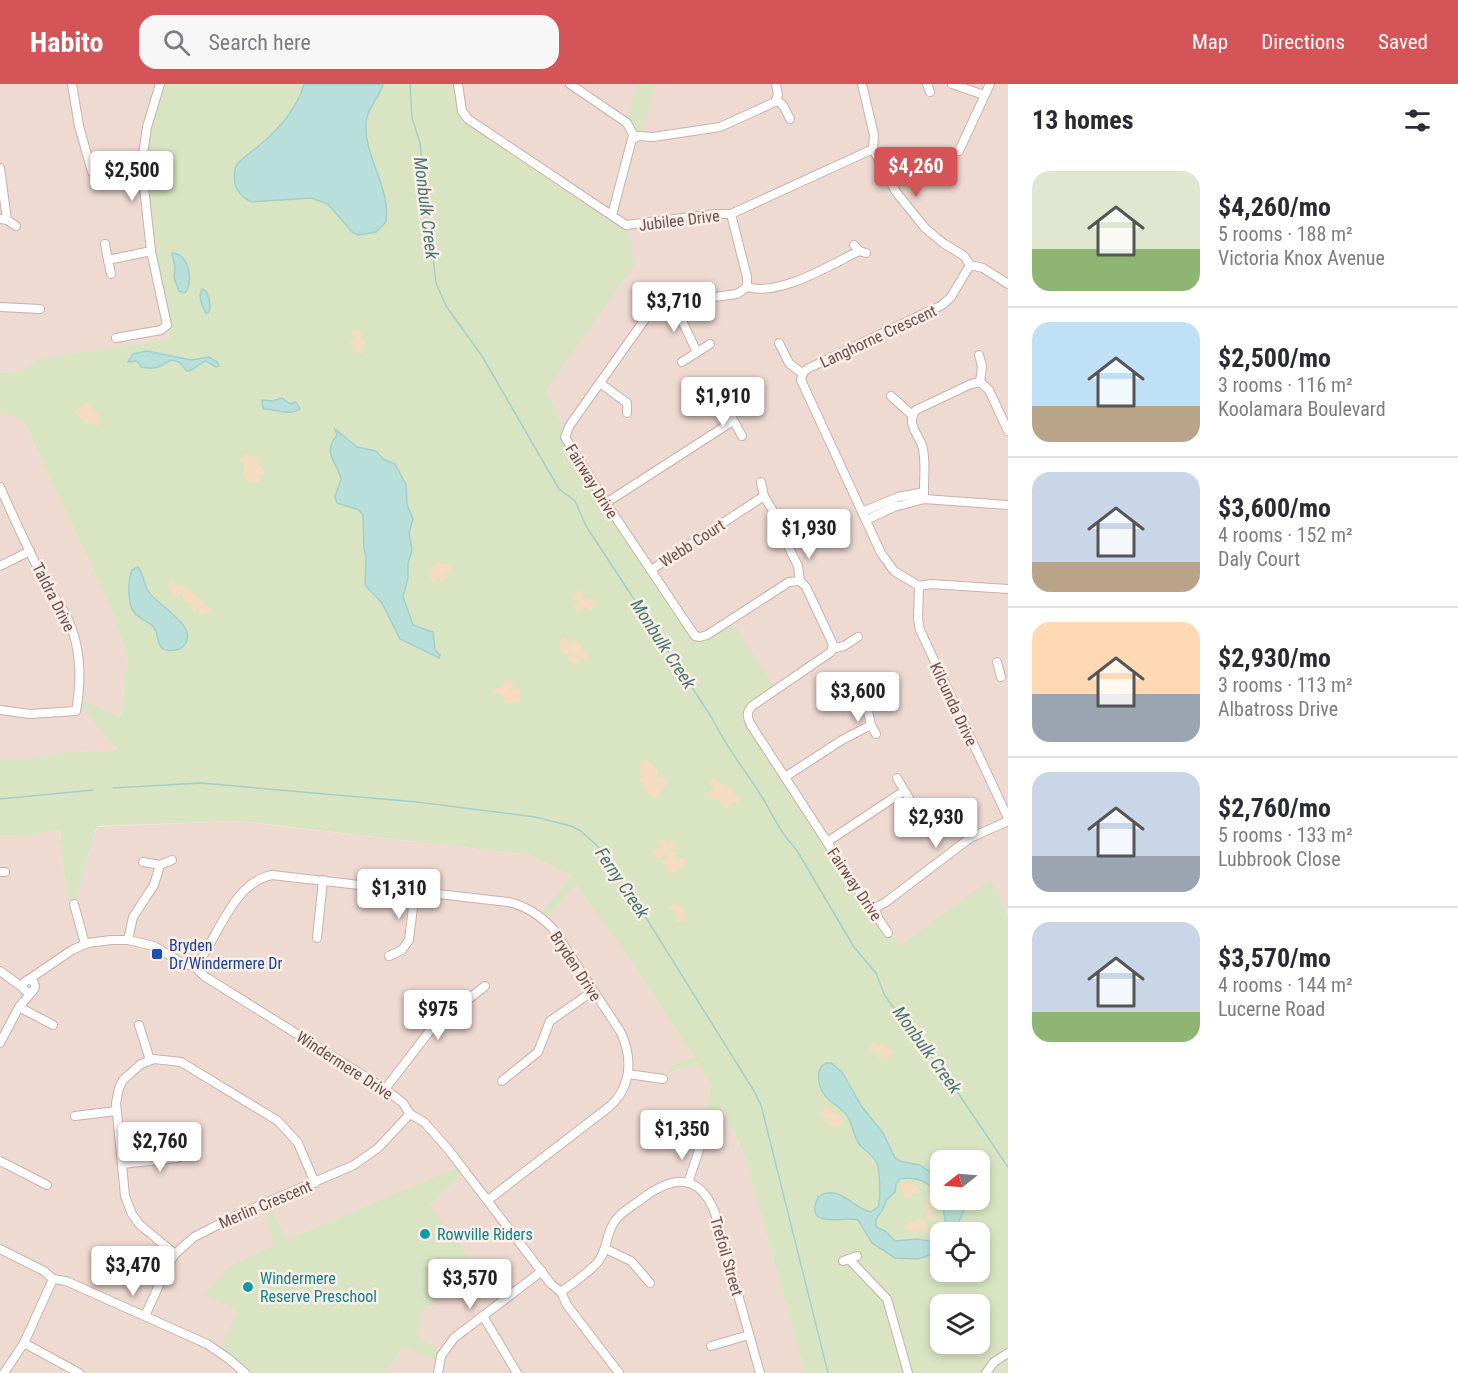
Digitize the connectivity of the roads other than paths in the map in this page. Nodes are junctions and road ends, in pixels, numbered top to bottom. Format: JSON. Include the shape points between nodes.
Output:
{"nodes":[{"id":1,"x":72,"y":84,"type":"edge"},
{"id":2,"x":160,"y":84,"type":"edge"},
{"id":3,"x":458,"y":84,"type":"edge"},
{"id":4,"x":570,"y":84,"type":"edge"},
{"id":5,"x":776,"y":84,"type":"edge"},
{"id":6,"x":862,"y":84,"type":"edge"},
{"id":7,"x":952,"y":84,"type":"edge"},
{"id":8,"x":990,"y":84,"type":"edge"},
{"id":9,"x":984,"y":96,"type":"junction"},
{"id":10,"x":776,"y":100,"type":"junction"},
{"id":11,"x":790,"y":119,"type":"dead end"},
{"id":12,"x":634,"y":138,"type":"junction"},
{"id":13,"x":873,"y":149,"type":"junction"},
{"id":14,"x":960,"y":151,"type":"dead end"},
{"id":15,"x":137,"y":166,"type":"junction"},
{"id":16,"x":0,"y":168,"type":"edge"},
{"id":17,"x":730,"y":214,"type":"junction"},
{"id":18,"x":612,"y":215,"type":"junction"},
{"id":19,"x":4,"y":220,"type":"edge"},
{"id":20,"x":16,"y":226,"type":"dead end"},
{"id":21,"x":105,"y":244,"type":"dead end"},
{"id":22,"x":860,"y":249,"type":"dead end"},
{"id":23,"x":151,"y":251,"type":"junction"},
{"id":24,"x":108,"y":260,"type":"junction"},
{"id":25,"x":970,"y":265,"type":"junction"},
{"id":26,"x":111,"y":274,"type":"dead end"},
{"id":27,"x":1008,"y":284,"type":"edge"},
{"id":28,"x":747,"y":287,"type":"junction"},
{"id":29,"x":673,"y":302,"type":"junction"},
{"id":30,"x":0,"y":307,"type":"edge"},
{"id":31,"x":40,"y":309,"type":"dead end"},
{"id":32,"x":116,"y":338,"type":"dead end"},
{"id":33,"x":779,"y":343,"type":"dead end"},
{"id":34,"x":710,"y":344,"type":"dead end"},
{"id":35,"x":697,"y":352,"type":"junction"},
{"id":36,"x":979,"y":355,"type":"dead end"},
{"id":37,"x":682,"y":362,"type":"dead end"},
{"id":38,"x":802,"y":374,"type":"junction"},
{"id":39,"x":981,"y":382,"type":"junction"},
{"id":40,"x":600,"y":383,"type":"junction"},
{"id":41,"x":891,"y":396,"type":"dead end"},
{"id":42,"x":726,"y":406,"type":"dead end"},
{"id":43,"x":627,"y":413,"type":"dead end"},
{"id":44,"x":912,"y":415,"type":"junction"},
{"id":45,"x":733,"y":421,"type":"junction"},
{"id":46,"x":1008,"y":431,"type":"edge"},
{"id":47,"x":742,"y":436,"type":"dead end"},
{"id":48,"x":761,"y":482,"type":"dead end"},
{"id":49,"x":1,"y":490,"type":"edge"},
{"id":50,"x":924,"y":495,"type":"junction"},
{"id":51,"x":764,"y":496,"type":"junction"},
{"id":52,"x":606,"y":503,"type":"junction"},
{"id":53,"x":1008,"y":505,"type":"edge"},
{"id":54,"x":773,"y":511,"type":"dead end"},
{"id":55,"x":862,"y":512,"type":"junction"},
{"id":56,"x":866,"y":520,"type":"junction"},
{"id":57,"x":789,"y":548,"type":"dead end"},
{"id":58,"x":30,"y":551,"type":"junction"},
{"id":59,"x":0,"y":566,"type":"edge"},
{"id":60,"x":651,"y":570,"type":"junction"},
{"id":61,"x":800,"y":581,"type":"junction"},
{"id":62,"x":919,"y":586,"type":"junction"},
{"id":63,"x":1008,"y":589,"type":"edge"},
{"id":64,"x":858,"y":637,"type":"dead end"},
{"id":65,"x":832,"y":649,"type":"junction"},
{"id":66,"x":866,"y":703,"type":"dead end"},
{"id":67,"x":0,"y":710,"type":"edge"},
{"id":68,"x":871,"y":725,"type":"junction"},
{"id":69,"x":876,"y":734,"type":"dead end"},
{"id":70,"x":785,"y":777,"type":"junction"},
{"id":71,"x":897,"y":778,"type":"dead end"},
{"id":72,"x":904,"y":792,"type":"junction"},
{"id":73,"x":913,"y":805,"type":"dead end"},
{"id":74,"x":1008,"y":819,"type":"edge"},
{"id":75,"x":827,"y":842,"type":"junction"},
{"id":76,"x":172,"y":860,"type":"dead end"},
{"id":77,"x":142,"y":862,"type":"dead end"},
{"id":78,"x":159,"y":865,"type":"junction"},
{"id":79,"x":323,"y":880,"type":"junction"},
{"id":80,"x":415,"y":891,"type":"junction"},
{"id":81,"x":74,"y":904,"type":"dead end"},
{"id":82,"x":874,"y":908,"type":"junction"},
{"id":83,"x":888,"y":933,"type":"dead end"},
{"id":84,"x":316,"y":938,"type":"dead end"},
{"id":85,"x":128,"y":940,"type":"junction"},
{"id":86,"x":85,"y":944,"type":"junction"},
{"id":87,"x":389,"y":956,"type":"dead end"},
{"id":88,"x":195,"y":967,"type":"junction"},
{"id":89,"x":42,"y":970,"type":"junction"},
{"id":90,"x":4,"y":973,"type":"edge"},
{"id":91,"x":25,"y":984,"type":"junction"},
{"id":92,"x":485,"y":986,"type":"dead end"},
{"id":93,"x":33,"y":989,"type":"junction"},
{"id":94,"x":593,"y":991,"type":"junction"},
{"id":95,"x":19,"y":1007,"type":"junction"},
{"id":96,"x":53,"y":1025,"type":"dead end"},
{"id":97,"x":139,"y":1025,"type":"dead end"},
{"id":98,"x":0,"y":1043,"type":"edge"},
{"id":99,"x":150,"y":1060,"type":"junction"},
{"id":100,"x":628,"y":1074,"type":"junction"},
{"id":101,"x":663,"y":1079,"type":"dead end"},
{"id":102,"x":502,"y":1081,"type":"dead end"},
{"id":103,"x":385,"y":1089,"type":"junction"},
{"id":104,"x":116,"y":1112,"type":"junction"},
{"id":105,"x":410,"y":1114,"type":"junction"},
{"id":106,"x":75,"y":1116,"type":"dead end"},
{"id":107,"x":700,"y":1147,"type":"dead end"},
{"id":108,"x":187,"y":1152,"type":"dead end"},
{"id":109,"x":0,"y":1161,"type":"edge"},
{"id":110,"x":122,"y":1164,"type":"junction"},
{"id":111,"x":315,"y":1183,"type":"junction"},
{"id":112,"x":688,"y":1183,"type":"junction"},
{"id":113,"x":47,"y":1185,"type":"dead end"},
{"id":114,"x":488,"y":1200,"type":"junction"},
{"id":115,"x":0,"y":1249,"type":"edge"},
{"id":116,"x":606,"y":1249,"type":"junction"},
{"id":117,"x":175,"y":1254,"type":"junction"},
{"id":118,"x":850,"y":1258,"type":"dead end"},
{"id":119,"x":542,"y":1271,"type":"junction"},
{"id":120,"x":53,"y":1279,"type":"junction"},
{"id":121,"x":650,"y":1283,"type":"dead end"},
{"id":122,"x":561,"y":1292,"type":"junction"},
{"id":123,"x":145,"y":1316,"type":"junction"},
{"id":124,"x":483,"y":1316,"type":"junction"},
{"id":125,"x":749,"y":1335,"type":"junction"},
{"id":126,"x":24,"y":1343,"type":"junction"},
{"id":127,"x":711,"y":1346,"type":"dead end"},
{"id":128,"x":1008,"y":1353,"type":"edge"},
{"id":129,"x":4,"y":1373,"type":"edge"},
{"id":130,"x":79,"y":1373,"type":"edge"},
{"id":131,"x":245,"y":1373,"type":"edge"},
{"id":132,"x":438,"y":1373,"type":"edge"},
{"id":133,"x":517,"y":1373,"type":"edge"},
{"id":134,"x":619,"y":1373,"type":"edge"},
{"id":135,"x":760,"y":1373,"type":"edge"},
{"id":136,"x":908,"y":1373,"type":"edge"},
{"id":137,"x":986,"y":1373,"type":"edge"}],
"edges":[{"from":1,"to":15,"type":"street","via":[[90,171],[100,174]]},
{"from":2,"to":15,"type":"street","via":[[142,161]]},
{"from":3,"to":18,"type":"street","name":"Jubilee Drive","via":[[462,111],[468,119]]},
{"from":4,"to":12,"type":"street","via":[[627,123]]},
{"from":5,"to":10,"type":"street"},
{"from":6,"to":13,"type":"street","via":[[874,135]]},
{"from":7,"to":9,"type":"street"},
{"from":8,"to":9,"type":"street"},
{"from":9,"to":14,"type":"street"},
{"from":10,"to":11,"type":"street"},
{"from":10,"to":12,"type":"street","via":[[720,128]]},
{"from":12,"to":18,"type":"street","via":[[629,144]]},
{"from":13,"to":17,"type":"street","name":"Jubilee Drive"},
{"from":13,"to":25,"type":"street","via":[[906,207]]},
{"from":15,"to":23,"type":"street","via":[[143,178]]},
{"from":16,"to":19,"type":"street"},
{"from":17,"to":18,"type":"street","name":"Jubilee Drive","via":[[628,226]]},
{"from":17,"to":28,"type":"street"},
{"from":19,"to":20,"type":"street"},
{"from":21,"to":24,"type":"street"},
{"from":22,"to":28,"type":"street","via":[[781,287],[761,291]]},
{"from":23,"to":24,"type":"street"},
{"from":23,"to":32,"type":"street","via":[[167,325],[160,330]]},
{"from":24,"to":26,"type":"street"},
{"from":25,"to":27,"type":"street","via":[[983,268]]},
{"from":25,"to":38,"type":"street","name":"Langhorne Crescent","via":[[942,305]]},
{"from":28,"to":29,"type":"street","name":"Fairway Drive","via":[[737,294]]},
{"from":29,"to":35,"type":"street"},
{"from":29,"to":40,"type":"street","name":"Fairway Drive","via":[[650,312]]},
{"from":30,"to":31,"type":"street"},
{"from":33,"to":38,"type":"street","name":"Langhorne Crescent","via":[[789,363]]},
{"from":34,"to":35,"type":"street"},
{"from":35,"to":37,"type":"street"},
{"from":36,"to":39,"type":"street"},
{"from":38,"to":55,"type":"street","name":"Langhorne Crescent","via":[[802,384]]},
{"from":39,"to":44,"type":"street","via":[[919,408]]},
{"from":39,"to":46,"type":"street","via":[[989,390]]},
{"from":40,"to":43,"type":"street","via":[[630,402]]},
{"from":40,"to":52,"type":"street","name":"Fairway Drive","via":[[565,435]]},
{"from":41,"to":44,"type":"street"},
{"from":42,"to":45,"type":"street"},
{"from":44,"to":50,"type":"street","via":[[923,452]]},
{"from":45,"to":47,"type":"street"},
{"from":45,"to":52,"type":"street"},
{"from":48,"to":51,"type":"street"},
{"from":49,"to":58,"type":"street","name":"Taldra Drive"},
{"from":50,"to":53,"type":"street"},
{"from":50,"to":55,"type":"street","via":[[898,497]]},
{"from":50,"to":56,"type":"street"},
{"from":51,"to":54,"type":"street"},
{"from":51,"to":60,"type":"street","name":"Webb Court"},
{"from":52,"to":60,"type":"street","name":"Fairway Drive"},
{"from":55,"to":56,"type":"street","name":"Langhorne Crescent"},
{"from":56,"to":62,"type":"street","name":"Langhorne Crescent","via":[[890,566]]},
{"from":57,"to":61,"type":"street"},
{"from":58,"to":59,"type":"street"},
{"from":58,"to":67,"type":"street","name":"Taldra Drive","via":[[74,636],[80,670],[76,711],[20,714]]},
{"from":60,"to":61,"type":"street","name":"Fairway Drive","via":[[690,630],[700,637],[789,582]]},
{"from":61,"to":65,"type":"street"},
{"from":62,"to":63,"type":"street"},
{"from":62,"to":74,"type":"street","name":"Kilcunda Drive","via":[[920,630]]},
{"from":64,"to":65,"type":"street","name":"Fairway Drive"},
{"from":65,"to":70,"type":"street","name":"Fairway Drive","via":[[748,710],[751,725]]},
{"from":66,"to":68,"type":"street"},
{"from":68,"to":69,"type":"street"},
{"from":68,"to":70,"type":"street"},
{"from":70,"to":75,"type":"street","name":"Fairway Drive"},
{"from":71,"to":72,"type":"street"},
{"from":72,"to":73,"type":"street"},
{"from":72,"to":75,"type":"street"},
{"from":74,"to":82,"type":"street","via":[[970,838]]},
{"from":75,"to":82,"type":"street","name":"Fairway Drive","via":[[866,902]]},
{"from":76,"to":78,"type":"street"},
{"from":77,"to":78,"type":"street"},
{"from":78,"to":85,"type":"street","via":[[154,885],[133,918]]},
{"from":79,"to":80,"type":"street","name":"Bryden Drive"},
{"from":79,"to":84,"type":"street"},
{"from":79,"to":88,"type":"street","name":"Bryden Drive","via":[[272,875],[252,883],[240,895]]},
{"from":80,"to":87,"type":"street","via":[[409,940],[402,950]]},
{"from":80,"to":94,"type":"street","name":"Bryden Drive","via":[[508,902],[530,910],[553,929]]},
{"from":81,"to":86,"type":"street"},
{"from":82,"to":83,"type":"street","name":"Fairway Drive"},
{"from":85,"to":86,"type":"street","name":"Windermere Drive"},
{"from":85,"to":88,"type":"street","name":"Windermere Drive","via":[[154,946]]},
{"from":86,"to":89,"type":"street","name":"Windermere Drive"},
{"from":88,"to":103,"type":"street","name":"Windermere Drive"},
{"from":89,"to":91,"type":"street","name":"Windermere Drive"},
{"from":89,"to":93,"type":"street"},
{"from":90,"to":91,"type":"street"},
{"from":91,"to":93,"type":"street","via":[[32,981]]},
{"from":91,"to":95,"type":"street"},
{"from":92,"to":103,"type":"street","via":[[432,1028]]},
{"from":93,"to":95,"type":"street"},
{"from":94,"to":100,"type":"street","name":"Bryden Drive","via":[[623,1038]]},
{"from":94,"to":102,"type":"street","via":[[554,1017],[538,1052]]},
{"from":95,"to":96,"type":"street"},
{"from":95,"to":98,"type":"street"},
{"from":97,"to":99,"type":"street"},
{"from":99,"to":104,"type":"street","via":[[123,1080]]},
{"from":99,"to":111,"type":"street","via":[[181,1062],[278,1121],[298,1143]]},
{"from":100,"to":101,"type":"street"},
{"from":100,"to":114,"type":"street","via":[[623,1090],[609,1107]]},
{"from":103,"to":105,"type":"street","name":"Windermere Drive"},
{"from":104,"to":106,"type":"street"},
{"from":104,"to":110,"type":"street"},
{"from":105,"to":111,"type":"street","name":"Merlin Crescent","via":[[368,1157]]},
{"from":105,"to":114,"type":"street","name":"Windermere Drive","via":[[421,1119],[436,1135]]},
{"from":107,"to":112,"type":"street"},
{"from":108,"to":110,"type":"street","via":[[177,1158]]},
{"from":109,"to":113,"type":"street"},
{"from":110,"to":117,"type":"street","via":[[125,1196],[132,1214]]},
{"from":111,"to":117,"type":"street","name":"Merlin Crescent","via":[[210,1228]]},
{"from":112,"to":116,"type":"street","via":[[660,1186],[622,1213],[610,1229]]},
{"from":112,"to":125,"type":"street","name":"Trefoil Street","via":[[706,1195],[715,1213]]},
{"from":114,"to":119,"type":"street","name":"Windermere Drive"},
{"from":115,"to":120,"type":"street"},
{"from":116,"to":121,"type":"street","via":[[631,1261]]},
{"from":116,"to":122,"type":"street","via":[[597,1264]]},
{"from":117,"to":123,"type":"street","name":"Merlin Crescent"},
{"from":118,"to":136,"type":"street","via":[[886,1299]]},
{"from":119,"to":122,"type":"street","name":"Windermere Drive"},
{"from":119,"to":124,"type":"street"},
{"from":120,"to":123,"type":"street"},
{"from":120,"to":126,"type":"street"},
{"from":122,"to":134,"type":"street","name":"Windermere Drive"},
{"from":123,"to":131,"type":"street","via":[[207,1344]]},
{"from":124,"to":132,"type":"street","via":[[447,1345]]},
{"from":124,"to":133,"type":"street"},
{"from":125,"to":127,"type":"street"},
{"from":125,"to":135,"type":"street","name":"Trefoil Street"},
{"from":126,"to":129,"type":"street"},
{"from":126,"to":130,"type":"street"},
{"from":128,"to":137,"type":"street"}]}
